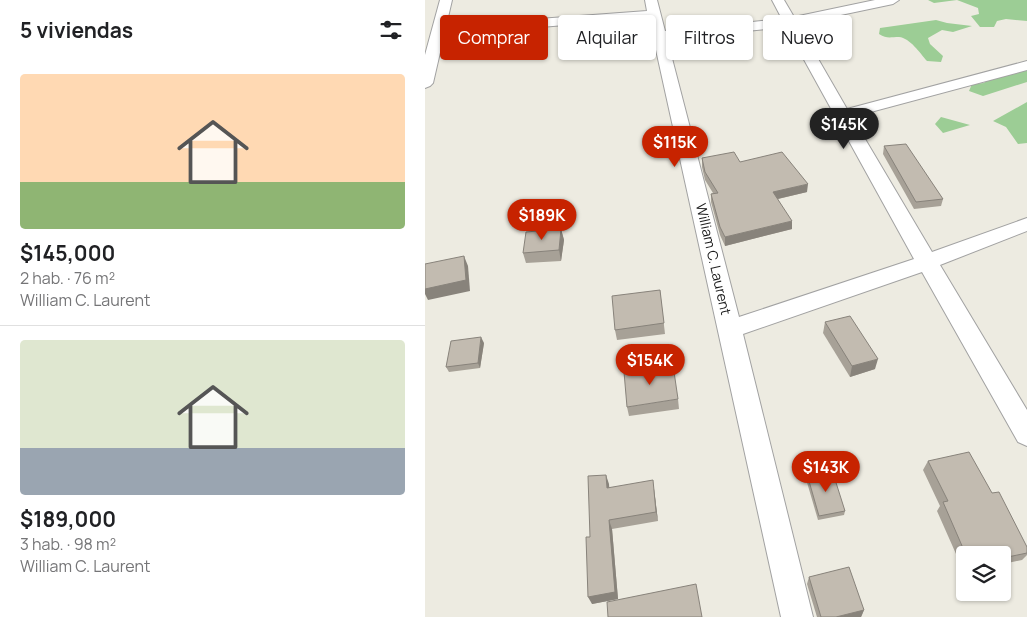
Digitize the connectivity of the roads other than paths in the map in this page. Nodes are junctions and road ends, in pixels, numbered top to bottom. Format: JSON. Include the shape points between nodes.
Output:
{"nodes":[{"id":1,"x":446,"y":0,"type":"edge"},
{"id":2,"x":778,"y":0,"type":"edge"},
{"id":3,"x":893,"y":0,"type":"edge"},
{"id":4,"x":653,"y":7,"type":"edge"},
{"id":5,"x":787,"y":15,"type":"edge"},
{"id":6,"x":823,"y":15,"type":"edge"},
{"id":7,"x":763,"y":25,"type":"edge"},
{"id":8,"x":438,"y":32,"type":"junction"},
{"id":9,"x":661,"y":36,"type":"junction"},
{"id":10,"x":812,"y":60,"type":"edge"},
{"id":11,"x":1027,"y":65,"type":"edge"},
{"id":12,"x":425,"y":84,"type":"edge"},
{"id":13,"x":842,"y":115,"type":"junction"},
{"id":14,"x":1027,"y":224,"type":"edge"},
{"id":15,"x":927,"y":262,"type":"junction"},
{"id":16,"x":730,"y":329,"type":"junction"},
{"id":17,"x":1027,"y":434,"type":"edge"},
{"id":18,"x":797,"y":617,"type":"edge"}],
"edges":[{"from":1,"to":8,"type":"street"},
{"from":2,"to":5,"type":"street"},
{"from":3,"to":6,"type":"street"},
{"from":4,"to":8,"type":"street"},
{"from":4,"to":9,"type":"street","name":"William C. Laurent"},
{"from":7,"to":9,"type":"street"},
{"from":8,"to":12,"type":"street"},
{"from":9,"to":16,"type":"street","name":"William C. Laurent"},
{"from":10,"to":13,"type":"street"},
{"from":11,"to":13,"type":"street"},
{"from":13,"to":15,"type":"street"},
{"from":14,"to":15,"type":"street","name":"William C. Laurent"},
{"from":15,"to":16,"type":"street","name":"William C. Laurent"},
{"from":15,"to":17,"type":"street"},
{"from":16,"to":18,"type":"street"}]}
